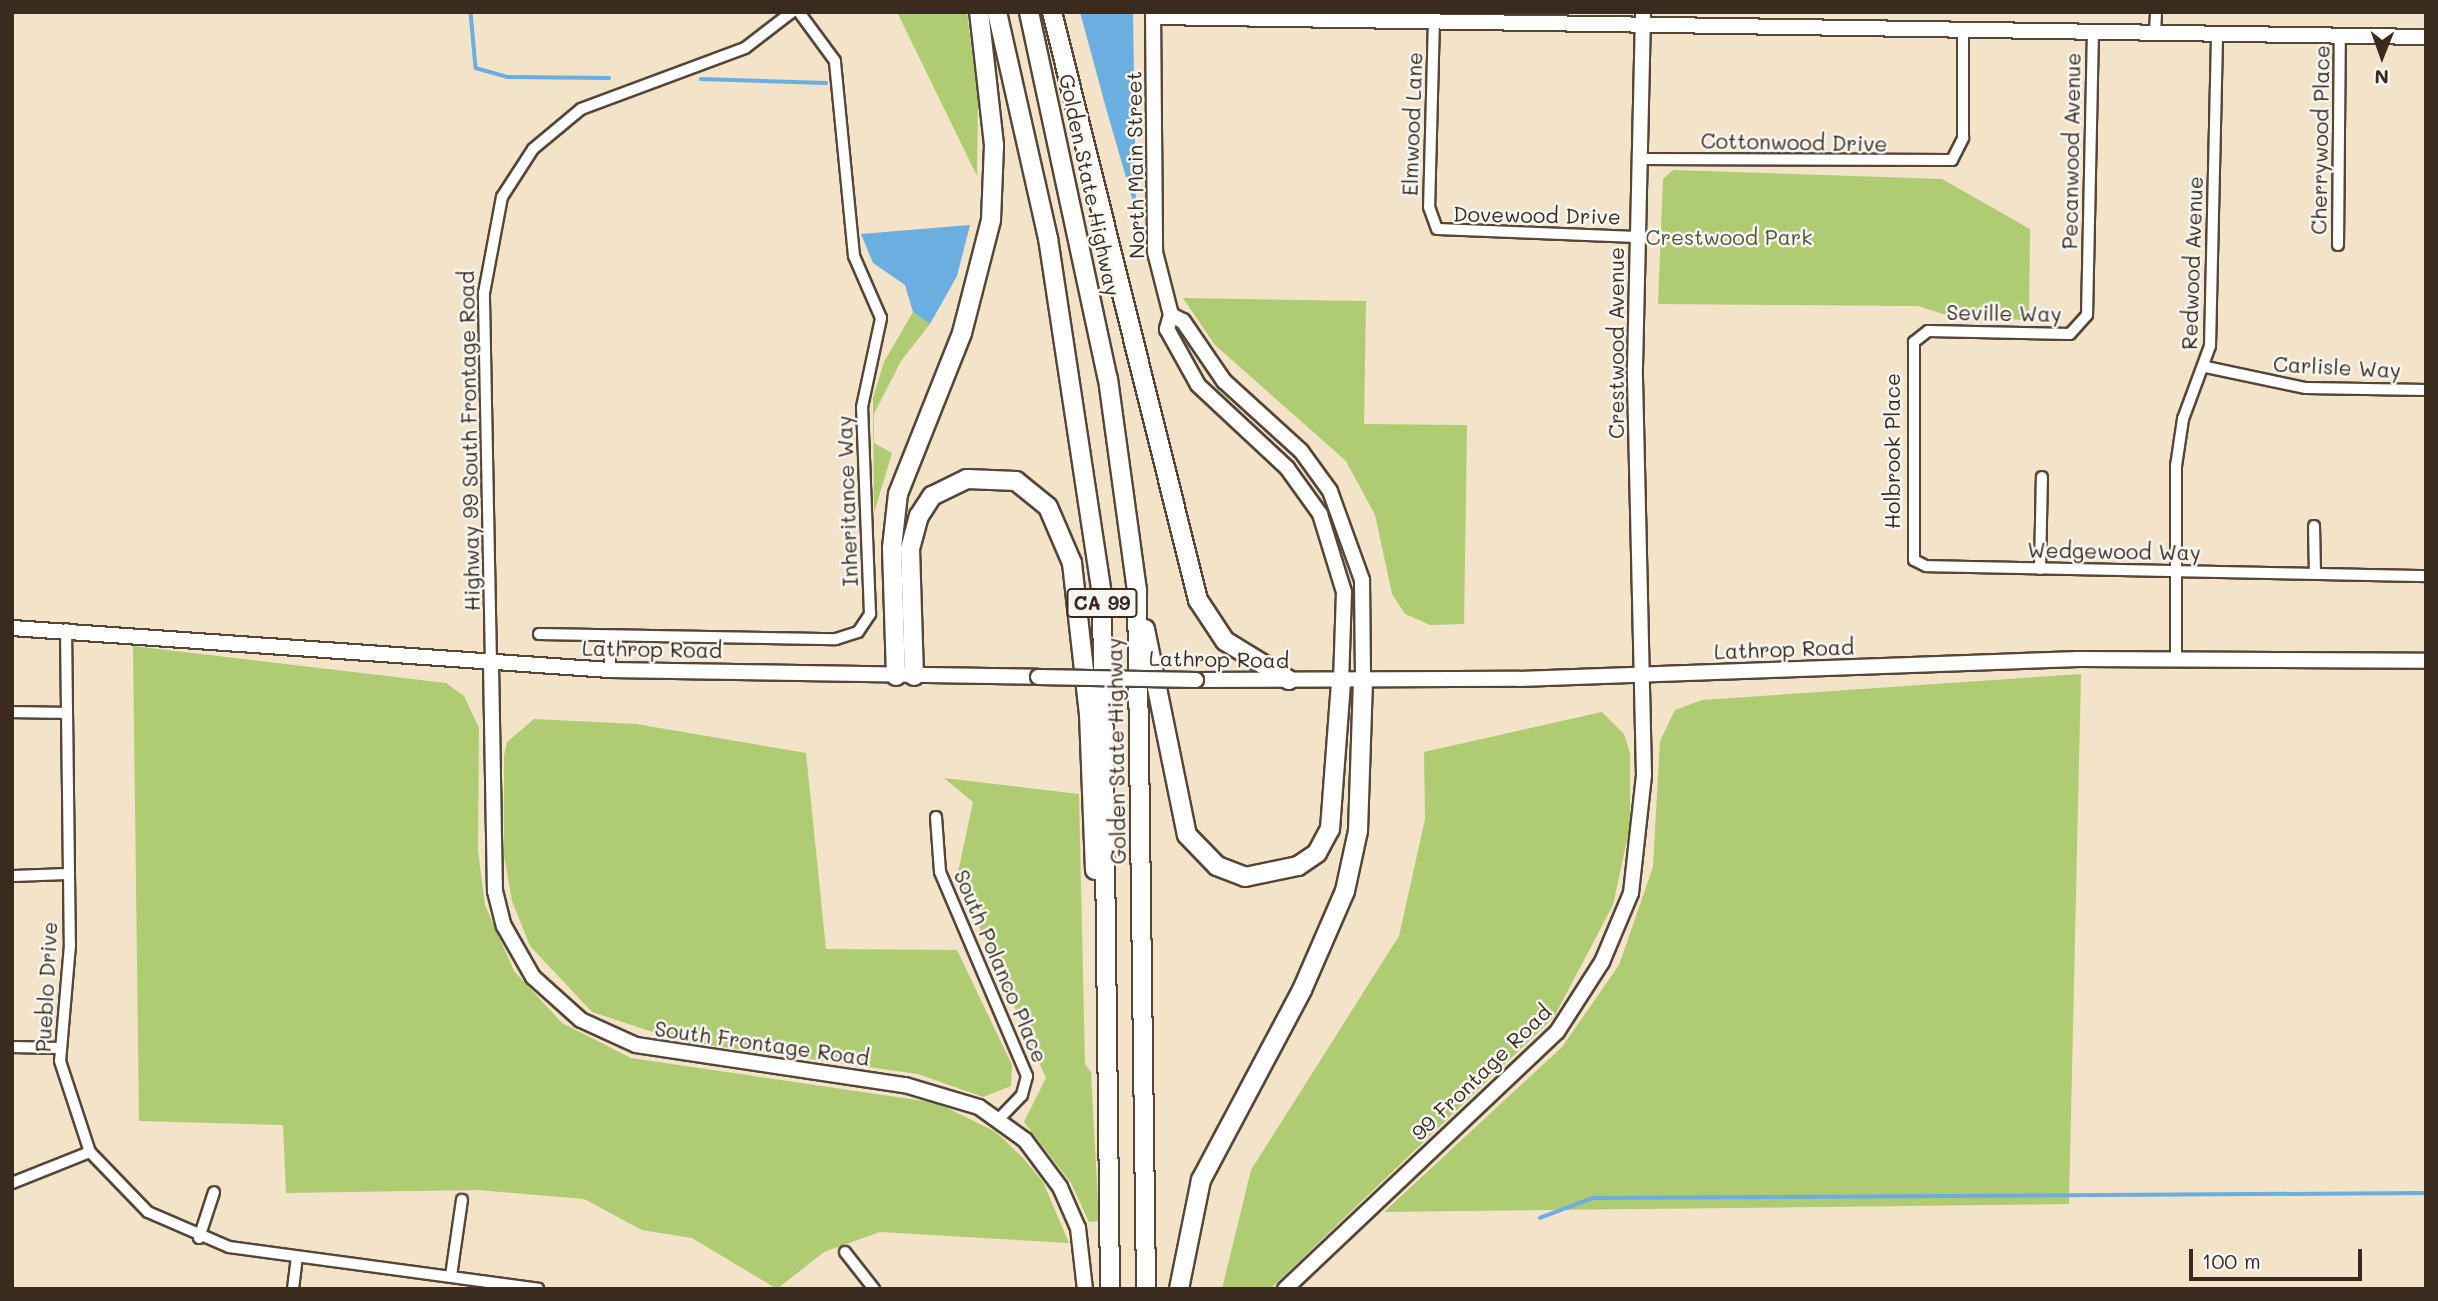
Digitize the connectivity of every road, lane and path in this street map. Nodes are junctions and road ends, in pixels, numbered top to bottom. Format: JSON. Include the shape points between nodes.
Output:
{"nodes":[{"id":1,"x":792,"y":12,"type":"edge"},
{"id":2,"x":799,"y":12,"type":"edge"},
{"id":3,"x":979,"y":12,"type":"edge"},
{"id":4,"x":997,"y":12,"type":"edge"},
{"id":5,"x":1029,"y":12,"type":"edge"},
{"id":6,"x":1052,"y":12,"type":"edge"},
{"id":7,"x":2156,"y":12,"type":"edge"},
{"id":8,"x":1153,"y":15,"type":"edge"},
{"id":9,"x":1643,"y":18,"type":"edge"},
{"id":10,"x":1434,"y":19,"type":"junction"},
{"id":11,"x":1963,"y":29,"type":"junction"},
{"id":12,"x":2093,"y":30,"type":"junction"},
{"id":13,"x":2155,"y":32,"type":"junction"},
{"id":14,"x":2217,"y":33,"type":"junction"},
{"id":15,"x":2340,"y":34,"type":"junction"},
{"id":16,"x":2426,"y":37,"type":"edge"},
{"id":17,"x":1642,"y":159,"type":"junction"},
{"id":18,"x":1437,"y":229,"type":"joint"},
{"id":19,"x":1638,"y":237,"type":"junction"},
{"id":20,"x":2338,"y":246,"type":"dead end"},
{"id":21,"x":2087,"y":272,"type":"joint"},
{"id":22,"x":1171,"y":315,"type":"junction"},
{"id":23,"x":1914,"y":342,"type":"joint"},
{"id":24,"x":2206,"y":367,"type":"junction"},
{"id":25,"x":2426,"y":390,"type":"edge"},
{"id":26,"x":2042,"y":477,"type":"dead end"},
{"id":27,"x":2314,"y":526,"type":"dead end"},
{"id":28,"x":1914,"y":560,"type":"joint"},
{"id":29,"x":2040,"y":569,"type":"junction"},
{"id":30,"x":2315,"y":572,"type":"junction"},
{"id":31,"x":2177,"y":573,"type":"junction"},
{"id":32,"x":2426,"y":576,"type":"edge"},
{"id":33,"x":1137,"y":590,"type":"junction"},
{"id":34,"x":12,"y":628,"type":"edge"},
{"id":35,"x":66,"y":629,"type":"junction"},
{"id":36,"x":539,"y":634,"type":"dead end"},
{"id":37,"x":610,"y":636,"type":"junction"},
{"id":38,"x":2176,"y":657,"type":"junction"},
{"id":39,"x":2426,"y":661,"type":"edge"},
{"id":40,"x":491,"y":664,"type":"junction"},
{"id":41,"x":610,"y":670,"type":"junction"},
{"id":42,"x":1642,"y":674,"type":"junction"},
{"id":43,"x":905,"y":676,"type":"junction"},
{"id":44,"x":1289,"y":681,"type":"junction"},
{"id":45,"x":1341,"y":681,"type":"junction"},
{"id":46,"x":1363,"y":681,"type":"junction"},
{"id":47,"x":12,"y":712,"type":"edge"},
{"id":48,"x":66,"y":713,"type":"junction"},
{"id":49,"x":936,"y":817,"type":"dead end"},
{"id":50,"x":69,"y":874,"type":"junction"},
{"id":51,"x":12,"y":876,"type":"edge"},
{"id":52,"x":12,"y":1047,"type":"edge"},
{"id":53,"x":59,"y":1048,"type":"junction"},
{"id":54,"x":998,"y":1119,"type":"junction"},
{"id":55,"x":90,"y":1152,"type":"junction"},
{"id":56,"x":12,"y":1183,"type":"edge"},
{"id":57,"x":214,"y":1192,"type":"dead end"},
{"id":58,"x":462,"y":1200,"type":"dead end"},
{"id":59,"x":1108,"y":1204,"type":"junction"},
{"id":60,"x":199,"y":1238,"type":"junction"},
{"id":61,"x":845,"y":1252,"type":"dead end"},
{"id":62,"x":297,"y":1258,"type":"junction"},
{"id":63,"x":451,"y":1276,"type":"junction"},
{"id":64,"x":293,"y":1289,"type":"edge"},
{"id":65,"x":538,"y":1289,"type":"edge"},
{"id":66,"x":874,"y":1289,"type":"edge"},
{"id":67,"x":1085,"y":1289,"type":"edge"},
{"id":68,"x":1110,"y":1289,"type":"edge"},
{"id":69,"x":1146,"y":1289,"type":"edge"},
{"id":70,"x":1179,"y":1289,"type":"edge"},
{"id":71,"x":1285,"y":1289,"type":"edge"}],
"edges":[{"from":1,"to":40,"type":"street","name":"Highway 99 South Frontage Road","via":[[746,48],[580,108],[533,149],[502,197],[484,293]]},
{"from":2,"to":37,"type":"street","name":"Inheritance Way","via":[[835,61],[854,256],[881,318],[862,407],[870,614],[858,632],[836,639]]},
{"from":3,"to":43,"type":"highway","via":[[994,145],[993,208],[962,332],[898,495],[891,548]]},
{"from":4,"to":59,"type":"highway","name":"Golden State Highway","number":"CA 99","via":[[1048,238],[1102,594]]},
{"from":5,"to":33,"type":"highway","name":"Golden State Highway","number":"CA 99","via":[[1110,391]]},
{"from":6,"to":44,"type":"highway","via":[[1198,600],[1225,641]]},
{"from":7,"to":13,"type":"street"},
{"from":8,"to":10,"type":"street"},
{"from":8,"to":22,"type":"street","name":"North Main Street","via":[[1155,252]]},
{"from":9,"to":10,"type":"street"},
{"from":9,"to":11,"type":"street"},
{"from":9,"to":17,"type":"street","name":"Crestwood Avenue"},
{"from":10,"to":18,"type":"street","name":"Elmwood Lane","via":[[1429,207]]},
{"from":11,"to":12,"type":"street"},
{"from":11,"to":17,"type":"street","name":"Cottonwood Drive","via":[[1963,138],[1946,163]]},
{"from":12,"to":13,"type":"street"},
{"from":12,"to":21,"type":"street","name":"Pecanwood Avenue"},
{"from":13,"to":14,"type":"street"},
{"from":14,"to":15,"type":"street"},
{"from":14,"to":24,"type":"street","name":"Redwood Avenue"},
{"from":15,"to":16,"type":"street"},
{"from":15,"to":20,"type":"street","name":"Cherrywood Place"},
{"from":17,"to":19,"type":"street","name":"Crestwood Avenue"},
{"from":18,"to":19,"type":"street","name":"Dovewood Drive"},
{"from":19,"to":42,"type":"street","name":"Crestwood Avenue"},
{"from":21,"to":23,"type":"street","name":"Seville Way","via":[[2087,315],[2070,334],[1928,331]]},
{"from":22,"to":45,"type":"street","name":"North Main Street","via":[[1167,329],[1198,385],[1287,468],[1325,526],[1344,592]]},
{"from":22,"to":46,"type":"street","via":[[1183,321],[1224,382],[1301,451],[1330,491],[1362,580]]},
{"from":23,"to":28,"type":"street","name":"Holbrook Place","via":[[1909,530]]},
{"from":24,"to":25,"type":"street","name":"Carlisle Way","via":[[2281,385]]},
{"from":24,"to":31,"type":"street","name":"Redwood Avenue","via":[[2179,437]]},
{"from":26,"to":29,"type":"street"},
{"from":27,"to":30,"type":"street"},
{"from":28,"to":29,"type":"street","name":"Wedgewood Way","via":[[1926,566]]},
{"from":29,"to":31,"type":"street","name":"Wedgewood Way"},
{"from":30,"to":31,"type":"street","name":"Wedgewood Way"},
{"from":30,"to":32,"type":"street","name":"Wedgewood Way"},
{"from":31,"to":38,"type":"street","name":"Redwood Avenue"},
{"from":33,"to":45,"type":"highway","via":[[1184,827],[1203,855],[1229,872],[1283,874],[1323,843],[1333,818]]},
{"from":33,"to":69,"type":"highway","name":"Golden State Highway","number":"CA 99"},
{"from":34,"to":35,"type":"street","name":"Lathrop Road"},
{"from":35,"to":40,"type":"street","name":"Lathrop Road"},
{"from":35,"to":48,"type":"street","name":"Pueblo Drive"},
{"from":36,"to":37,"type":"street","name":"Inheritance Way"},
{"from":37,"to":41,"type":"street"},
{"from":38,"to":39,"type":"street","name":"Lathrop Road"},
{"from":38,"to":42,"type":"street","name":"Lathrop Road"},
{"from":40,"to":41,"type":"street","name":"Lathrop Road"},
{"from":40,"to":54,"type":"street","name":"South Frontage Road","via":[[495,891],[515,950],[557,1002],[636,1045],[940,1091]]},
{"from":41,"to":43,"type":"street","name":"Lathrop Road"},
{"from":42,"to":46,"type":"street","name":"Lathrop Road"},
{"from":42,"to":71,"type":"street","name":"99 Frontage Road","via":[[1644,802],[1636,872],[1623,915],[1583,998],[1527,1063]]},
{"from":43,"to":44,"type":"street","name":"Lathrop Road","bridge":true},
{"from":43,"to":59,"type":"highway","via":[[910,549],[919,516],[932,496],[967,479],[1016,481],[1059,522],[1075,589],[1089,714]]},
{"from":44,"to":45,"type":"street","name":"Lathrop Road"},
{"from":45,"to":46,"type":"street","name":"Lathrop Road"},
{"from":46,"to":70,"type":"highway","via":[[1358,831],[1345,891],[1302,990],[1201,1180]]},
{"from":47,"to":48,"type":"street"},
{"from":48,"to":50,"type":"street","name":"Pueblo Drive"},
{"from":49,"to":54,"type":"street","name":"South Polanco Place","via":[[943,880],[1027,1076],[1022,1095]]},
{"from":50,"to":51,"type":"street"},
{"from":50,"to":53,"type":"street","name":"Pueblo Drive","via":[[70,945]]},
{"from":52,"to":53,"type":"street"},
{"from":53,"to":55,"type":"street","name":"Pueblo Drive","via":[[73,1115]]},
{"from":54,"to":67,"type":"street","name":"South Frontage Road","via":[[1024,1140],[1060,1187],[1078,1228]]},
{"from":55,"to":56,"type":"street"},
{"from":55,"to":60,"type":"street","name":"Pueblo Drive","via":[[148,1212]]},
{"from":57,"to":60,"type":"street"},
{"from":58,"to":63,"type":"street"},
{"from":59,"to":68,"type":"highway","name":"Golden State Highway","number":"CA 99"},
{"from":60,"to":62,"type":"street","name":"Pueblo Drive"},
{"from":61,"to":66,"type":"street"},
{"from":62,"to":63,"type":"street","name":"Pueblo Drive"},
{"from":62,"to":64,"type":"street"},
{"from":63,"to":65,"type":"street","name":"Pueblo Drive"}]}
